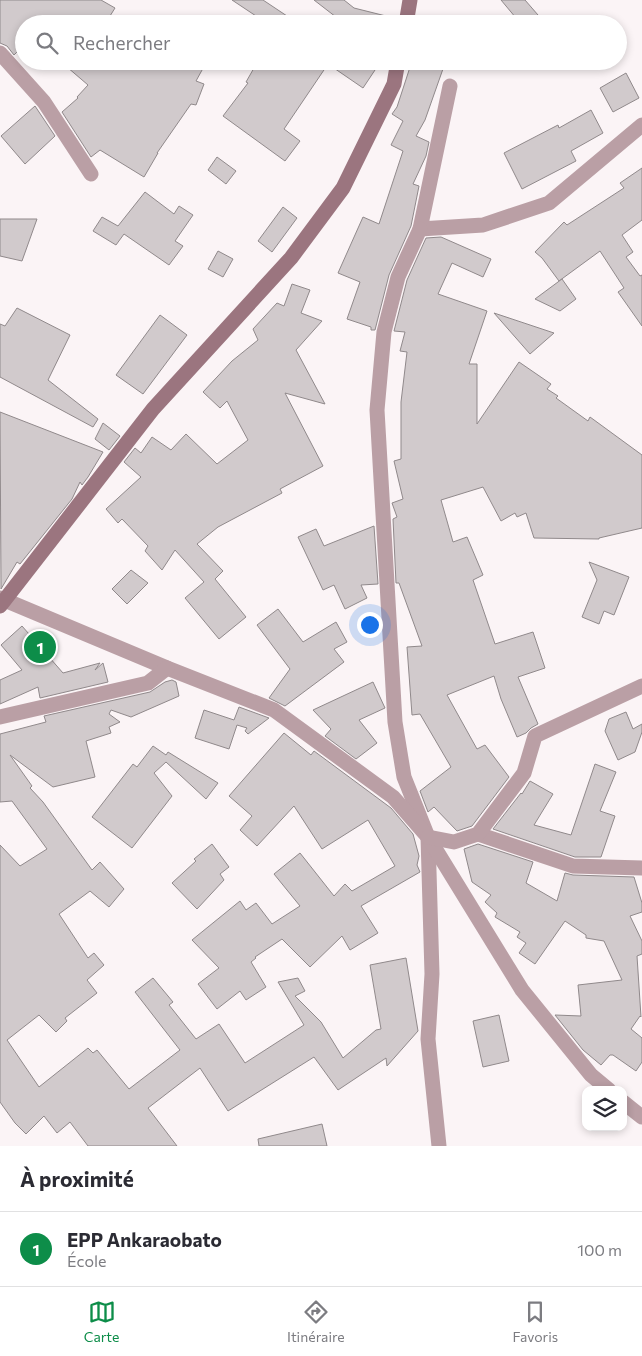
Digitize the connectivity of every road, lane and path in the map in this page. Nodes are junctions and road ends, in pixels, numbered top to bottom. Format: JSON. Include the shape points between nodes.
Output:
{"nodes":[{"id":1,"x":410,"y":0,"type":"edge"},
{"id":2,"x":408,"y":15,"type":"edge"},
{"id":3,"x":0,"y":53,"type":"edge"},
{"id":4,"x":15,"y":70,"type":"edge"},
{"id":5,"x":15,"y":70,"type":"edge"},
{"id":6,"x":396,"y":70,"type":"edge"},
{"id":7,"x":450,"y":86,"type":"dead end"},
{"id":8,"x":642,"y":125,"type":"edge"},
{"id":9,"x":91,"y":174,"type":"dead end"},
{"id":10,"x":420,"y":229,"type":"junction"},
{"id":11,"x":2,"y":602,"type":"edge"},
{"id":12,"x":167,"y":668,"type":"junction"},
{"id":13,"x":642,"y":686,"type":"edge"},
{"id":14,"x":0,"y":717,"type":"edge"},
{"id":15,"x":478,"y":834,"type":"junction"},
{"id":16,"x":428,"y":836,"type":"junction"},
{"id":17,"x":642,"y":868,"type":"edge"},
{"id":18,"x":604,"y":1086,"type":"edge"},
{"id":19,"x":627,"y":1105,"type":"edge"},
{"id":20,"x":642,"y":1117,"type":"edge"},
{"id":21,"x":439,"y":1146,"type":"edge"}],
"edges":[{"from":1,"to":2,"type":"street"},
{"from":3,"to":5,"type":"street"},
{"from":4,"to":9,"type":"street","via":[[44,102]]},
{"from":6,"to":11,"type":"street","via":[[394,84],[343,188],[291,258],[153,409]]},
{"from":7,"to":10,"type":"street"},
{"from":8,"to":10,"type":"street","via":[[549,203],[483,225]]},
{"from":10,"to":16,"type":"street","via":[[398,277],[384,332],[378,410],[395,722],[404,777]]},
{"from":11,"to":12,"type":"street"},
{"from":12,"to":14,"type":"street","via":[[148,682]]},
{"from":12,"to":16,"type":"street","via":[[274,710],[393,797]]},
{"from":13,"to":15,"type":"street","via":[[535,736],[524,772]]},
{"from":15,"to":16,"type":"street","via":[[454,842]]},
{"from":15,"to":17,"type":"street","via":[[574,866]]},
{"from":16,"to":18,"type":"street","via":[[522,990],[591,1075]]},
{"from":16,"to":21,"type":"street","via":[[432,974],[428,1039]]},
{"from":19,"to":20,"type":"street"}]}
